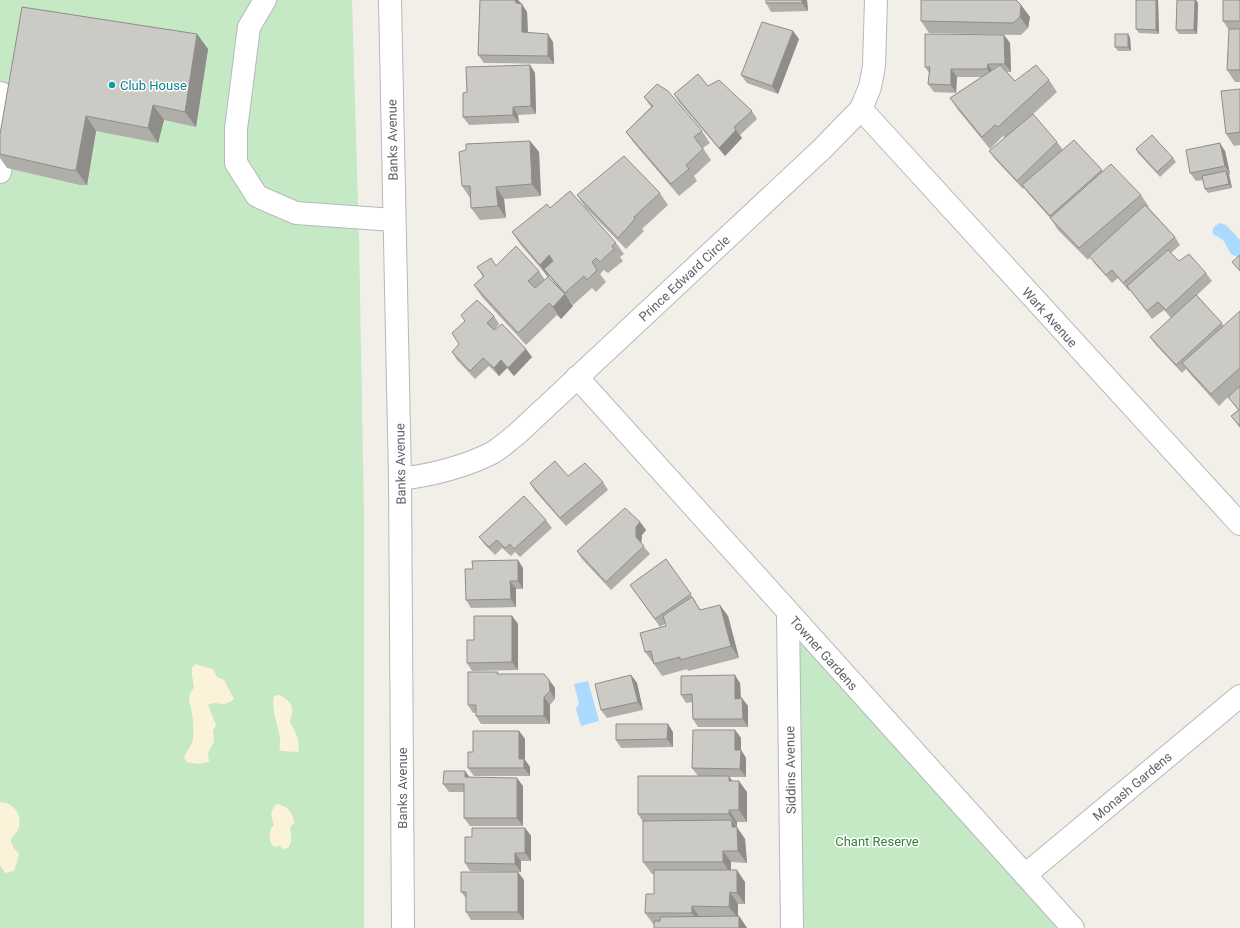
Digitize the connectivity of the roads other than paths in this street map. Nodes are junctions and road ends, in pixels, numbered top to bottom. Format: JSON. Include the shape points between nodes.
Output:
{"nodes":[{"id":1,"x":265,"y":0,"type":"edge"},
{"id":2,"x":390,"y":0,"type":"edge"},
{"id":3,"x":876,"y":0,"type":"edge"},
{"id":4,"x":0,"y":94,"type":"edge"},
{"id":5,"x":861,"y":109,"type":"junction"},
{"id":6,"x":0,"y":172,"type":"edge"},
{"id":7,"x":394,"y":220,"type":"junction"},
{"id":8,"x":577,"y":377,"type":"junction"},
{"id":9,"x":400,"y":479,"type":"junction"},
{"id":10,"x":1240,"y":524,"type":"edge"},
{"id":11,"x":788,"y":613,"type":"junction"},
{"id":12,"x":1240,"y":696,"type":"edge"},
{"id":13,"x":1024,"y":875,"type":"junction"},
{"id":14,"x":403,"y":928,"type":"edge"},
{"id":15,"x":792,"y":928,"type":"edge"},
{"id":16,"x":1073,"y":928,"type":"edge"}],
"edges":[{"from":1,"to":7,"type":"street","via":[[250,27],[236,129],[236,163],[257,196],[296,214]]},
{"from":2,"to":7,"type":"street","name":"Banks Avenue"},
{"from":3,"to":5,"type":"street","name":"Prince Edward Circle","via":[[874,66]]},
{"from":4,"to":6,"type":"street","via":[[7,97],[10,108]]},
{"from":5,"to":8,"type":"street","name":"Prince Edward Circle","via":[[816,155]]},
{"from":5,"to":10,"type":"street","name":"Wark Avenue"},
{"from":7,"to":9,"type":"street","name":"Banks Avenue"},
{"from":8,"to":9,"type":"street","name":"Prince Edward Circle","via":[[517,434],[493,452],[469,463],[423,476]]},
{"from":8,"to":11,"type":"street","name":"Towner Gardens"},
{"from":9,"to":14,"type":"street","name":"Banks Avenue"},
{"from":11,"to":13,"type":"street","name":"Towner Gardens"},
{"from":11,"to":15,"type":"street","name":"Siddins Avenue"},
{"from":12,"to":13,"type":"street","name":"Monash Gardens"},
{"from":13,"to":16,"type":"street","name":"Towner Gardens"}]}
